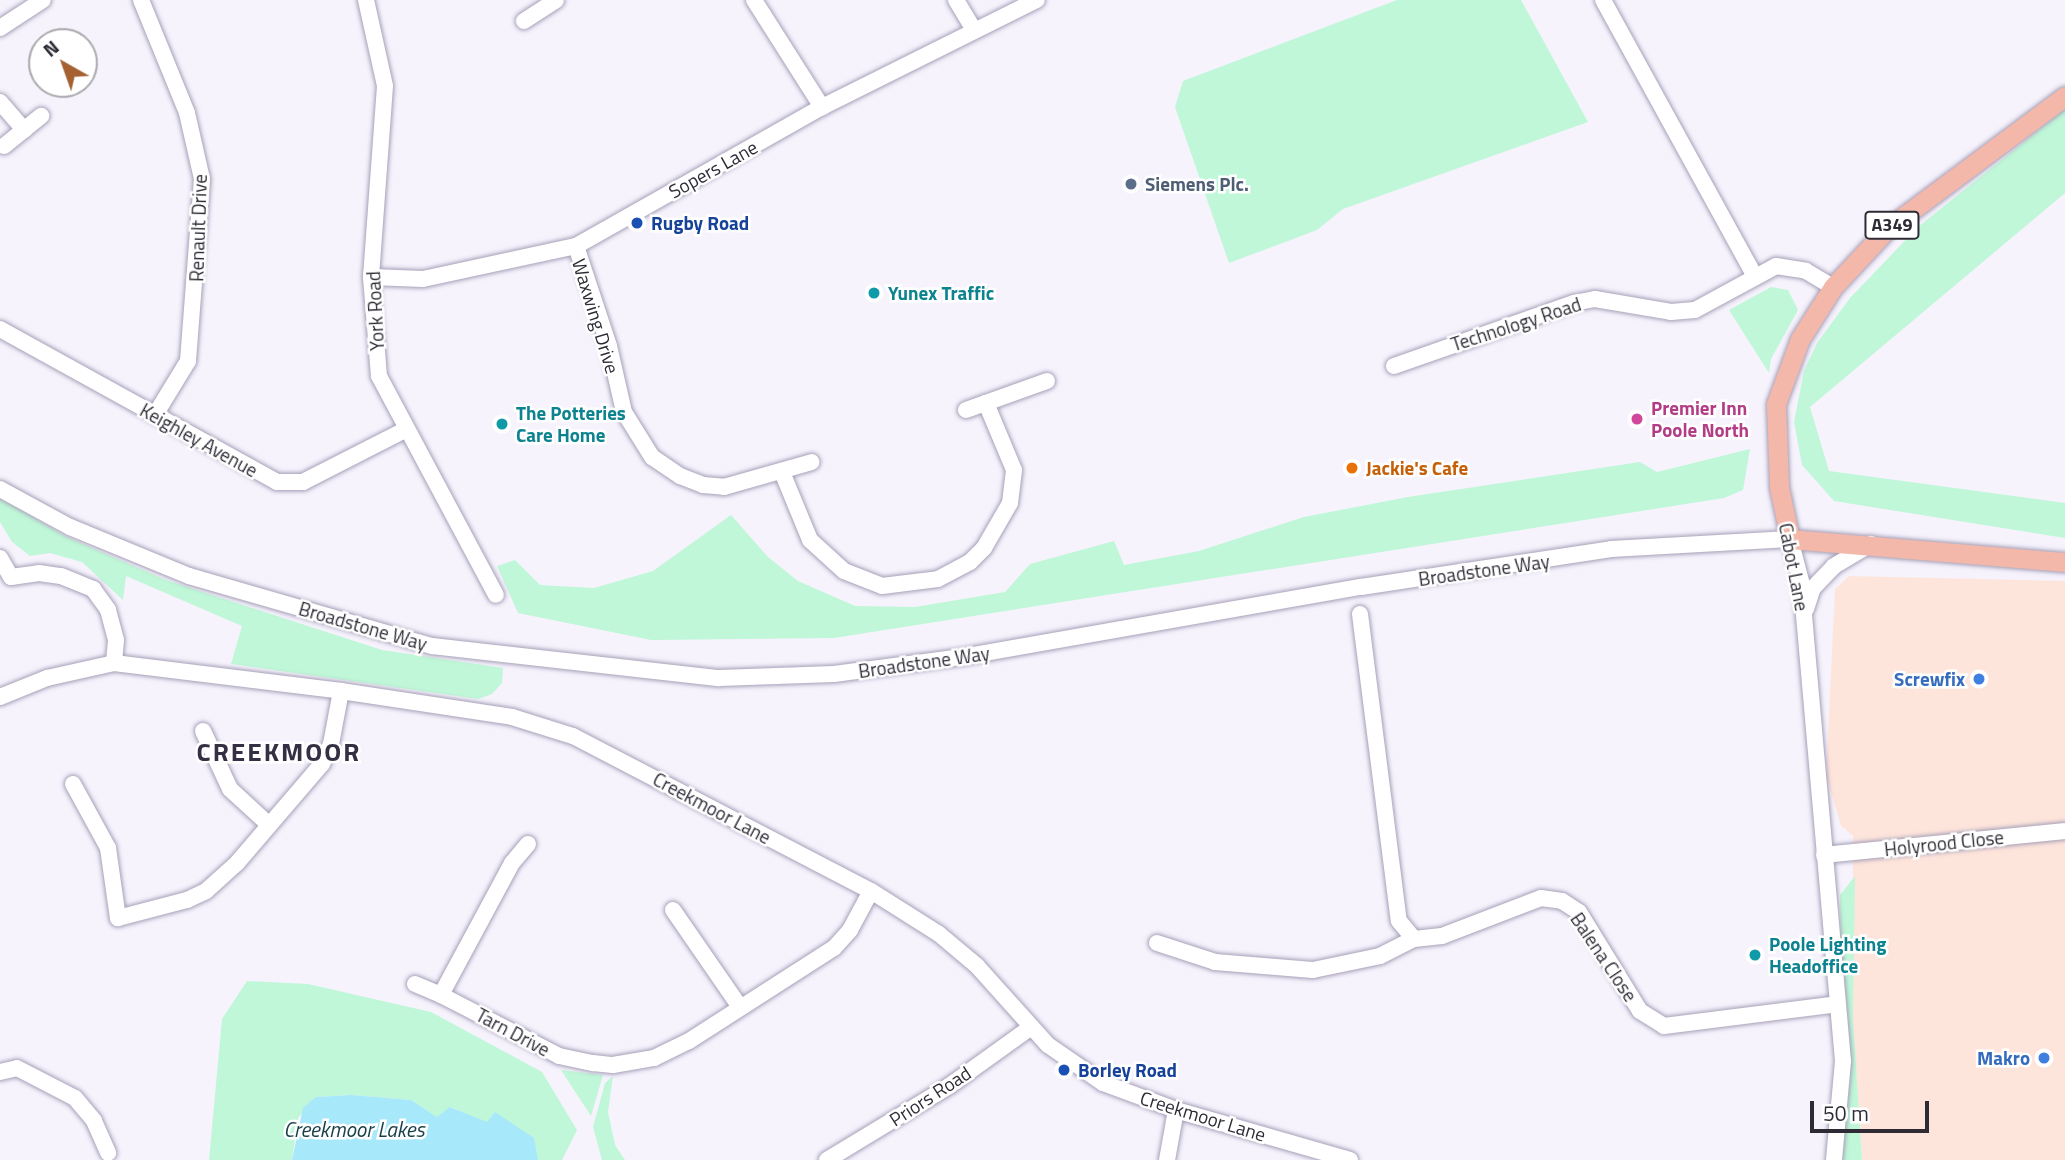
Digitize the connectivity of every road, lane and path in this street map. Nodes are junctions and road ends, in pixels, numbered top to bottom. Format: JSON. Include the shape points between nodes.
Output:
{"nodes":[{"id":1,"x":43,"y":0,"type":"edge"},
{"id":2,"x":141,"y":0,"type":"edge"},
{"id":3,"x":366,"y":0,"type":"edge"},
{"id":4,"x":556,"y":0,"type":"edge"},
{"id":5,"x":754,"y":0,"type":"edge"},
{"id":6,"x":956,"y":0,"type":"edge"},
{"id":7,"x":1037,"y":0,"type":"edge"},
{"id":8,"x":1603,"y":0,"type":"edge"},
{"id":9,"x":524,"y":21,"type":"dead end"},
{"id":10,"x":0,"y":28,"type":"edge"},
{"id":11,"x":974,"y":30,"type":"junction"},
{"id":12,"x":2065,"y":96,"type":"edge"},
{"id":13,"x":0,"y":102,"type":"edge"},
{"id":14,"x":822,"y":107,"type":"junction"},
{"id":15,"x":41,"y":116,"type":"dead end"},
{"id":16,"x":24,"y":130,"type":"junction"},
{"id":17,"x":4,"y":146,"type":"dead end"},
{"id":18,"x":576,"y":246,"type":"junction"},
{"id":19,"x":1754,"y":275,"type":"junction"},
{"id":20,"x":371,"y":277,"type":"junction"},
{"id":21,"x":1833,"y":287,"type":"junction"},
{"id":22,"x":0,"y":329,"type":"edge"},
{"id":23,"x":1394,"y":366,"type":"dead end"},
{"id":24,"x":1047,"y":381,"type":"dead end"},
{"id":25,"x":986,"y":403,"type":"junction"},
{"id":26,"x":966,"y":410,"type":"dead end"},
{"id":27,"x":155,"y":415,"type":"junction"},
{"id":28,"x":405,"y":430,"type":"junction"},
{"id":29,"x":812,"y":462,"type":"dead end"},
{"id":30,"x":782,"y":472,"type":"junction"},
{"id":31,"x":0,"y":489,"type":"edge"},
{"id":32,"x":1790,"y":539,"type":"junction"},
{"id":33,"x":1871,"y":544,"type":"junction"},
{"id":34,"x":0,"y":558,"type":"edge"},
{"id":35,"x":2065,"y":562,"type":"edge"},
{"id":36,"x":5,"y":580,"type":"edge"},
{"id":37,"x":496,"y":596,"type":"dead end"},
{"id":38,"x":1360,"y":614,"type":"dead end"},
{"id":39,"x":1804,"y":615,"type":"junction"},
{"id":40,"x":114,"y":663,"type":"junction"},
{"id":41,"x":341,"y":691,"type":"junction"},
{"id":42,"x":0,"y":697,"type":"edge"},
{"id":43,"x":203,"y":732,"type":"dead end"},
{"id":44,"x":73,"y":783,"type":"dead end"},
{"id":45,"x":268,"y":824,"type":"junction"},
{"id":46,"x":2065,"y":831,"type":"edge"},
{"id":47,"x":528,"y":844,"type":"dead end"},
{"id":48,"x":1824,"y":855,"type":"junction"},
{"id":49,"x":872,"y":891,"type":"junction"},
{"id":50,"x":673,"y":910,"type":"dead end"},
{"id":51,"x":118,"y":918,"type":"junction"},
{"id":52,"x":120,"y":936,"type":"dead end"},
{"id":53,"x":1414,"y":939,"type":"junction"},
{"id":54,"x":1157,"y":943,"type":"dead end"},
{"id":55,"x":415,"y":985,"type":"dead end"},
{"id":56,"x":441,"y":995,"type":"junction"},
{"id":57,"x":1837,"y":1004,"type":"junction"},
{"id":58,"x":740,"y":1007,"type":"junction"},
{"id":59,"x":1031,"y":1027,"type":"junction"},
{"id":60,"x":0,"y":1072,"type":"edge"},
{"id":61,"x":1176,"y":1110,"type":"junction"},
{"id":62,"x":108,"y":1153,"type":"dead end"},
{"id":63,"x":827,"y":1160,"type":"edge"},
{"id":64,"x":1167,"y":1160,"type":"edge"},
{"id":65,"x":1350,"y":1160,"type":"edge"},
{"id":66,"x":1834,"y":1160,"type":"edge"}],
"edges":[{"from":1,"to":10,"type":"street"},
{"from":2,"to":27,"type":"street","name":"Renault Drive","via":[[187,113],[202,179],[188,361]]},
{"from":3,"to":20,"type":"street","name":"York Road","via":[[385,86]]},
{"from":4,"to":9,"type":"street"},
{"from":5,"to":14,"type":"street"},
{"from":6,"to":11,"type":"street"},
{"from":7,"to":11,"type":"street","name":"Sopers Lane"},
{"from":8,"to":19,"type":"street"},
{"from":11,"to":14,"type":"street","name":"Sopers Lane"},
{"from":12,"to":21,"type":"main road","name":"Cabot Lane","number":"A349","via":[[1888,228]]},
{"from":13,"to":16,"type":"street"},
{"from":14,"to":18,"type":"street","name":"Sopers Lane"},
{"from":15,"to":16,"type":"street"},
{"from":16,"to":17,"type":"street"},
{"from":18,"to":20,"type":"street","name":"Sopers Lane","via":[[423,279]]},
{"from":18,"to":30,"type":"street","name":"Waxwing Drive","via":[[609,346],[624,412],[652,457],[703,485],[724,487]]},
{"from":19,"to":21,"type":"street","name":"Technology Road","via":[[1776,266],[1791,266]]},
{"from":19,"to":23,"type":"street","name":"Technology Road","via":[[1695,310],[1671,312],[1595,299]]},
{"from":20,"to":28,"type":"street","name":"York Road","via":[[379,376]]},
{"from":21,"to":32,"type":"main road","name":"Cabot Lane","number":"A349","via":[[1800,339],[1776,404],[1779,487]]},
{"from":22,"to":27,"type":"street","name":"Keighley Avenue"},
{"from":24,"to":25,"type":"street"},
{"from":25,"to":26,"type":"street"},
{"from":25,"to":30,"type":"street","via":[[1014,470],[1010,503],[984,548],[970,562],[938,579],[882,586],[844,571],[810,540]]},
{"from":27,"to":28,"type":"street","name":"Keighley Avenue","via":[[277,482],[303,482]]},
{"from":28,"to":37,"type":"street","name":"York Road"},
{"from":29,"to":30,"type":"street","name":"Waxwing Drive"},
{"from":31,"to":32,"type":"street","name":"Broadstone Way","via":[[71,527],[189,576],[432,646],[719,678],[834,674],[962,657],[1361,587],[1611,550]]},
{"from":32,"to":33,"type":"main road","name":"Broadstone Way"},
{"from":32,"to":39,"type":"street","name":"Cabot Lane"},
{"from":33,"to":35,"type":"main road","name":"Broadstone Way"},
{"from":33,"to":39,"type":"street","via":[[1834,566],[1813,588]]},
{"from":34,"to":36,"type":"street"},
{"from":36,"to":40,"type":"street","via":[[39,573],[93,589],[108,610],[116,640]]},
{"from":38,"to":53,"type":"street","via":[[1399,921]]},
{"from":39,"to":48,"type":"street","name":"Cabot Lane"},
{"from":40,"to":41,"type":"street","name":"Creekmoor Lane"},
{"from":40,"to":42,"type":"street","name":"Creekmoor Lane","via":[[47,678]]},
{"from":41,"to":45,"type":"street","via":[[331,744],[322,764]]},
{"from":41,"to":49,"type":"street","name":"Creekmoor Lane","via":[[512,717],[573,736]]},
{"from":43,"to":45,"type":"street","via":[[230,789]]},
{"from":44,"to":51,"type":"street","via":[[108,848]]},
{"from":45,"to":51,"type":"street","via":[[237,863],[206,891]]},
{"from":46,"to":48,"type":"street","name":"Holyrood Close"},
{"from":47,"to":56,"type":"street","via":[[512,863]]},
{"from":48,"to":57,"type":"street","name":"Cabot Lane"},
{"from":49,"to":58,"type":"street","name":"Tarn Drive","via":[[834,948]]},
{"from":49,"to":59,"type":"street","name":"Creekmoor Lane","via":[[949,942]]},
{"from":50,"to":58,"type":"street"},
{"from":51,"to":52,"type":"street"},
{"from":53,"to":54,"type":"street","name":"Balena Close","via":[[1380,956],[1313,970],[1215,962]]},
{"from":53,"to":57,"type":"street","name":"Balena Close","via":[[1442,936],[1541,898],[1562,901],[1579,912],[1640,1011],[1664,1026]]},
{"from":55,"to":56,"type":"street","name":"Tarn Drive"},
{"from":56,"to":58,"type":"street","name":"Tarn Drive","via":[[559,1056],[613,1065],[654,1058]]},
{"from":57,"to":66,"type":"street","name":"Cabot Lane","via":[[1843,1061]]},
{"from":59,"to":61,"type":"street","name":"Creekmoor Lane","via":[[1068,1062],[1103,1083]]},
{"from":59,"to":63,"type":"street","name":"Priors Road","via":[[948,1086]]},
{"from":60,"to":62,"type":"street","via":[[17,1068],[75,1098],[94,1121]]},
{"from":61,"to":64,"type":"street"},
{"from":61,"to":65,"type":"street","name":"Creekmoor Lane"}]}
